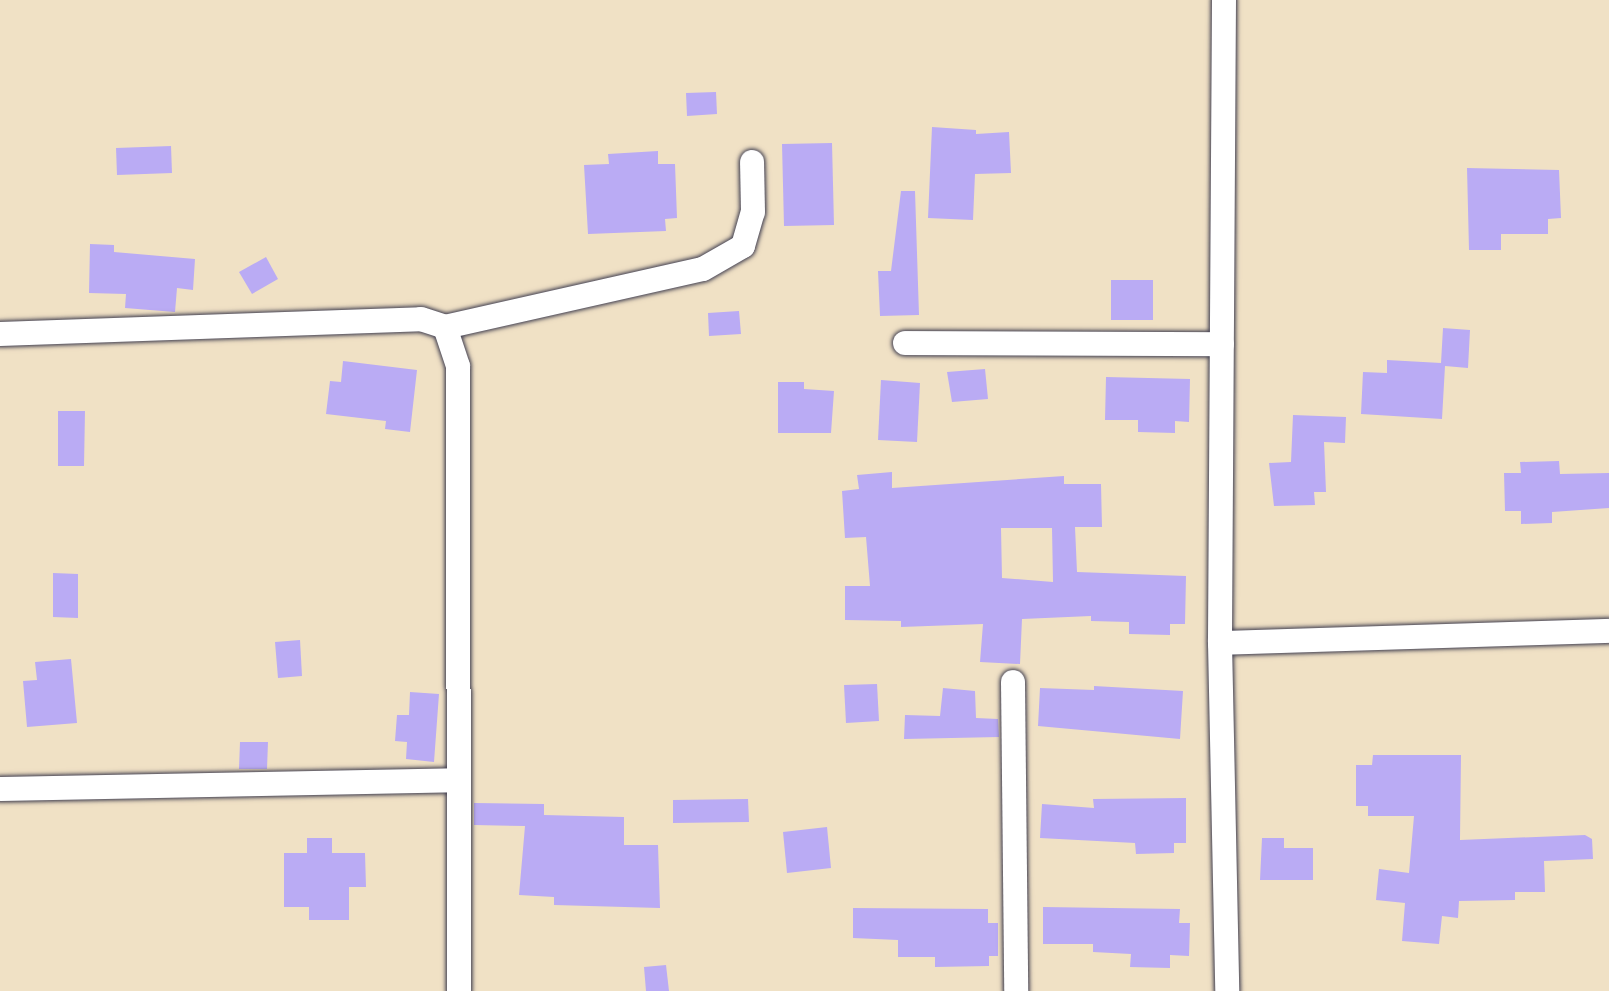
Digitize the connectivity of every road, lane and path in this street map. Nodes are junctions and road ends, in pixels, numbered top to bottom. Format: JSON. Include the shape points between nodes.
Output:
{"nodes":[{"id":1,"x":1224,"y":0,"type":"edge"},
{"id":2,"x":752,"y":162,"type":"dead end"},
{"id":3,"x":445,"y":327,"type":"junction"},
{"id":4,"x":0,"y":334,"type":"edge"},
{"id":5,"x":905,"y":344,"type":"dead end"},
{"id":6,"x":1222,"y":344,"type":"junction"},
{"id":7,"x":1609,"y":631,"type":"edge"},
{"id":8,"x":1220,"y":643,"type":"junction"},
{"id":9,"x":1013,"y":682,"type":"dead end"},
{"id":10,"x":458,"y":780,"type":"junction"},
{"id":11,"x":0,"y":789,"type":"edge"},
{"id":12,"x":459,"y":991,"type":"edge"},
{"id":13,"x":1016,"y":991,"type":"edge"},
{"id":14,"x":1227,"y":991,"type":"edge"}],
"edges":[{"from":1,"to":6,"type":"street"},
{"from":2,"to":3,"type":"street","via":[[753,212],[743,246],[703,269]]},
{"from":3,"to":4,"type":"street","via":[[421,319]]},
{"from":3,"to":10,"type":"street","via":[[458,366]]},
{"from":5,"to":6,"type":"street"},
{"from":6,"to":8,"type":"street"},
{"from":7,"to":8,"type":"street"},
{"from":8,"to":14,"type":"street"},
{"from":9,"to":13,"type":"street"},
{"from":10,"to":11,"type":"street"},
{"from":10,"to":12,"type":"street"}]}
